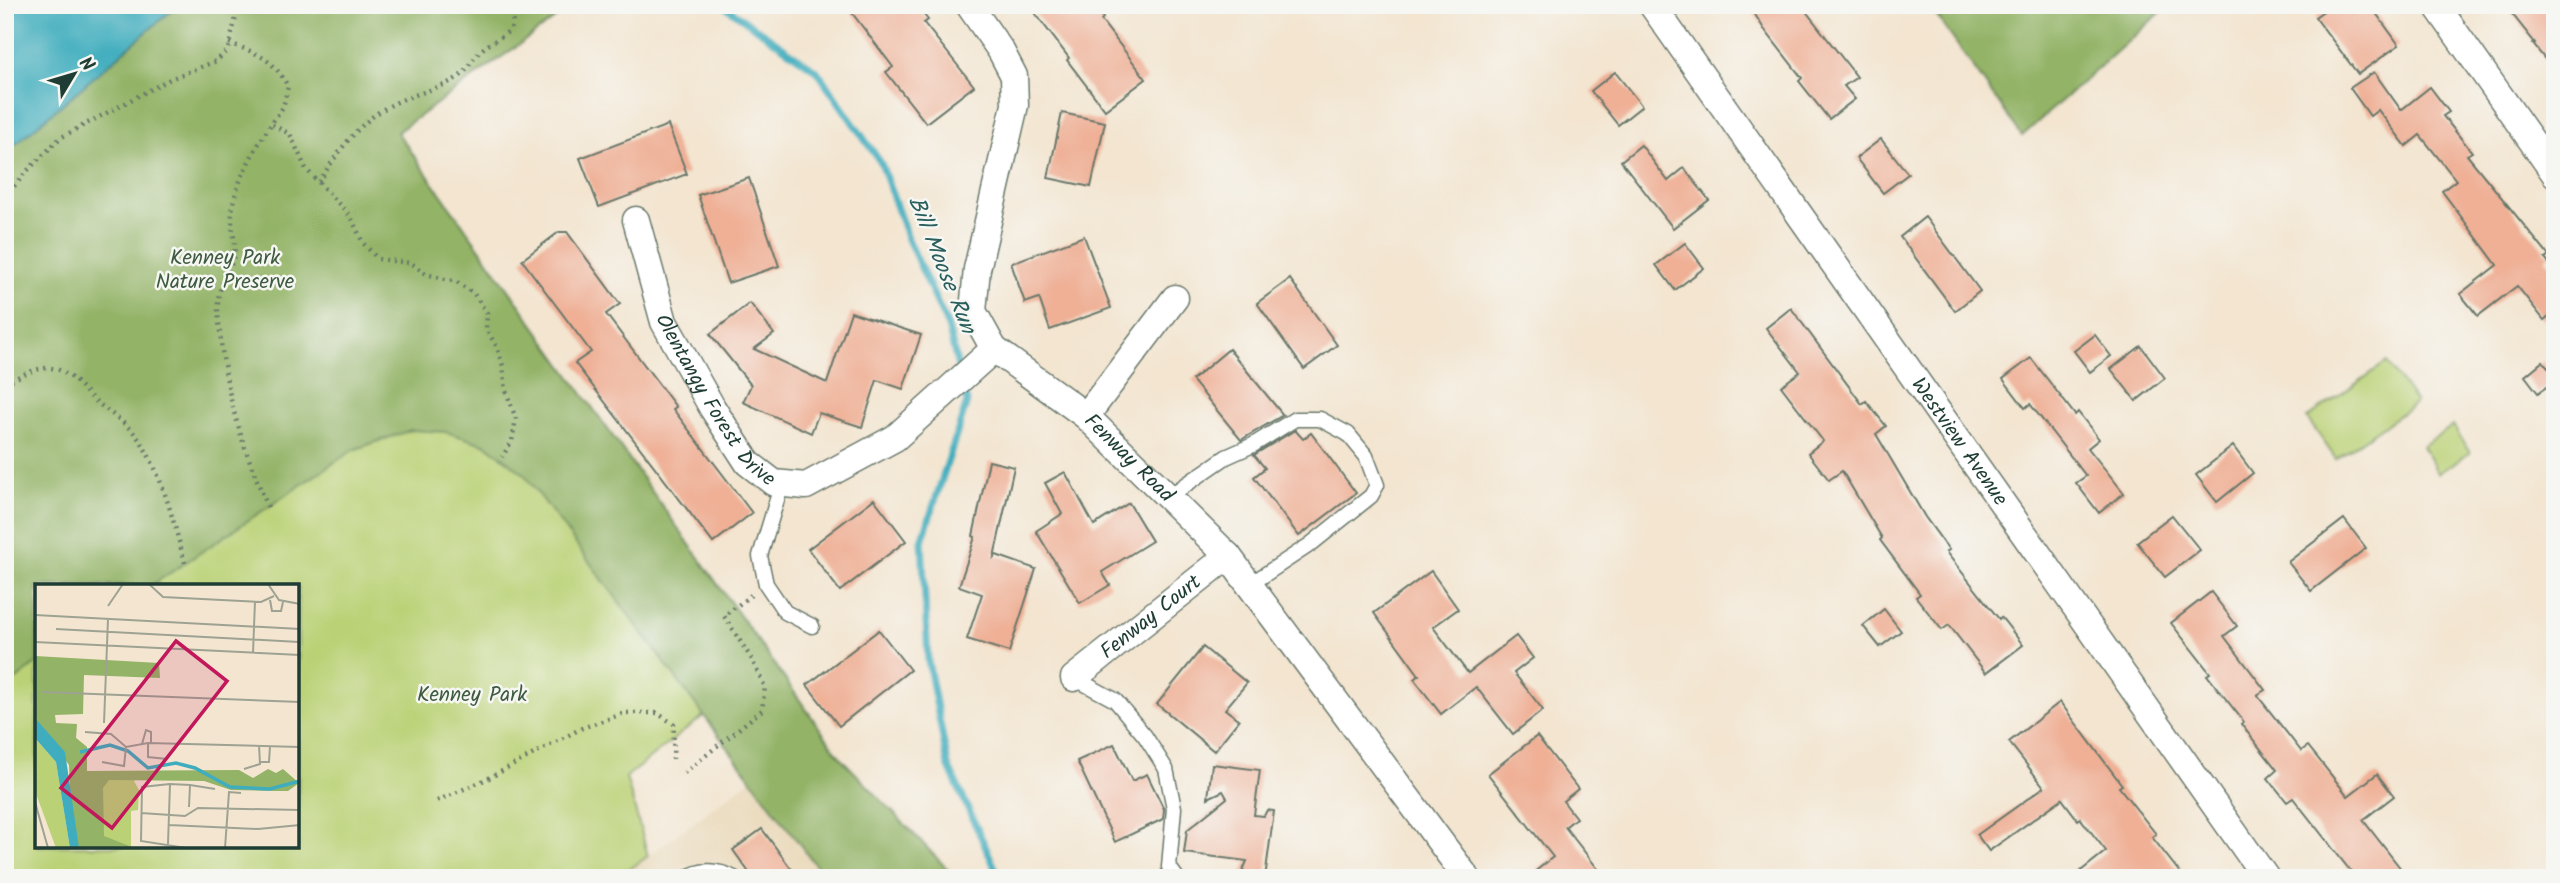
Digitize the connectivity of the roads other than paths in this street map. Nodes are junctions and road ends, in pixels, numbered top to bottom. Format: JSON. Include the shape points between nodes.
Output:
{"nodes":[{"id":1,"x":969,"y":5,"type":"edge"},
{"id":2,"x":1651,"y":5,"type":"edge"},
{"id":3,"x":2436,"y":5,"type":"edge"},
{"id":4,"x":2555,"y":174,"type":"edge"},
{"id":5,"x":636,"y":220,"type":"dead end"},
{"id":6,"x":1175,"y":298,"type":"dead end"},
{"id":7,"x":994,"y":349,"type":"junction"},
{"id":8,"x":1086,"y":416,"type":"junction"},
{"id":9,"x":782,"y":483,"type":"junction"},
{"id":10,"x":1168,"y":497,"type":"junction"},
{"id":11,"x":1228,"y":556,"type":"junction"},
{"id":12,"x":1250,"y":585,"type":"junction"},
{"id":13,"x":812,"y":626,"type":"dead end"},
{"id":14,"x":1074,"y":678,"type":"joint"},
{"id":15,"x":687,"y":878,"type":"edge"},
{"id":16,"x":734,"y":878,"type":"edge"},
{"id":17,"x":1177,"y":878,"type":"edge"},
{"id":18,"x":1466,"y":878,"type":"edge"},
{"id":19,"x":2266,"y":878,"type":"edge"}],
"edges":[{"from":1,"to":7,"type":"street","name":"Fenway Road","via":[[1014,76],[1015,105],[977,269],[973,311]]},
{"from":2,"to":19,"type":"street","name":"Westview Avenue"},
{"from":3,"to":4,"type":"street"},
{"from":5,"to":9,"type":"street","name":"Olentangy Forest Drive","via":[[664,322],[748,463],[774,483]]},
{"from":6,"to":8,"type":"street"},
{"from":7,"to":8,"type":"street","name":"Fenway Road"},
{"from":7,"to":9,"type":"street","name":"Olentangy Forest Drive","via":[[895,438],[806,486]]},
{"from":8,"to":10,"type":"street","name":"Fenway Road"},
{"from":9,"to":13,"type":"lane","via":[[760,556],[766,584],[785,612]]},
{"from":10,"to":11,"type":"street","name":"Fenway Road"},
{"from":10,"to":12,"type":"lane","via":[[1226,457],[1295,419],[1320,419],[1348,434],[1366,456],[1377,485],[1371,496]]},
{"from":11,"to":12,"type":"street","name":"Fenway Road"},
{"from":11,"to":14,"type":"street","name":"Fenway Court"},
{"from":12,"to":18,"type":"street","name":"Fenway Road"},
{"from":14,"to":17,"type":"lane","via":[[1115,700],[1166,769],[1174,808],[1169,867]]},
{"from":15,"to":16,"type":"lane","via":[[696,871]]}]}
